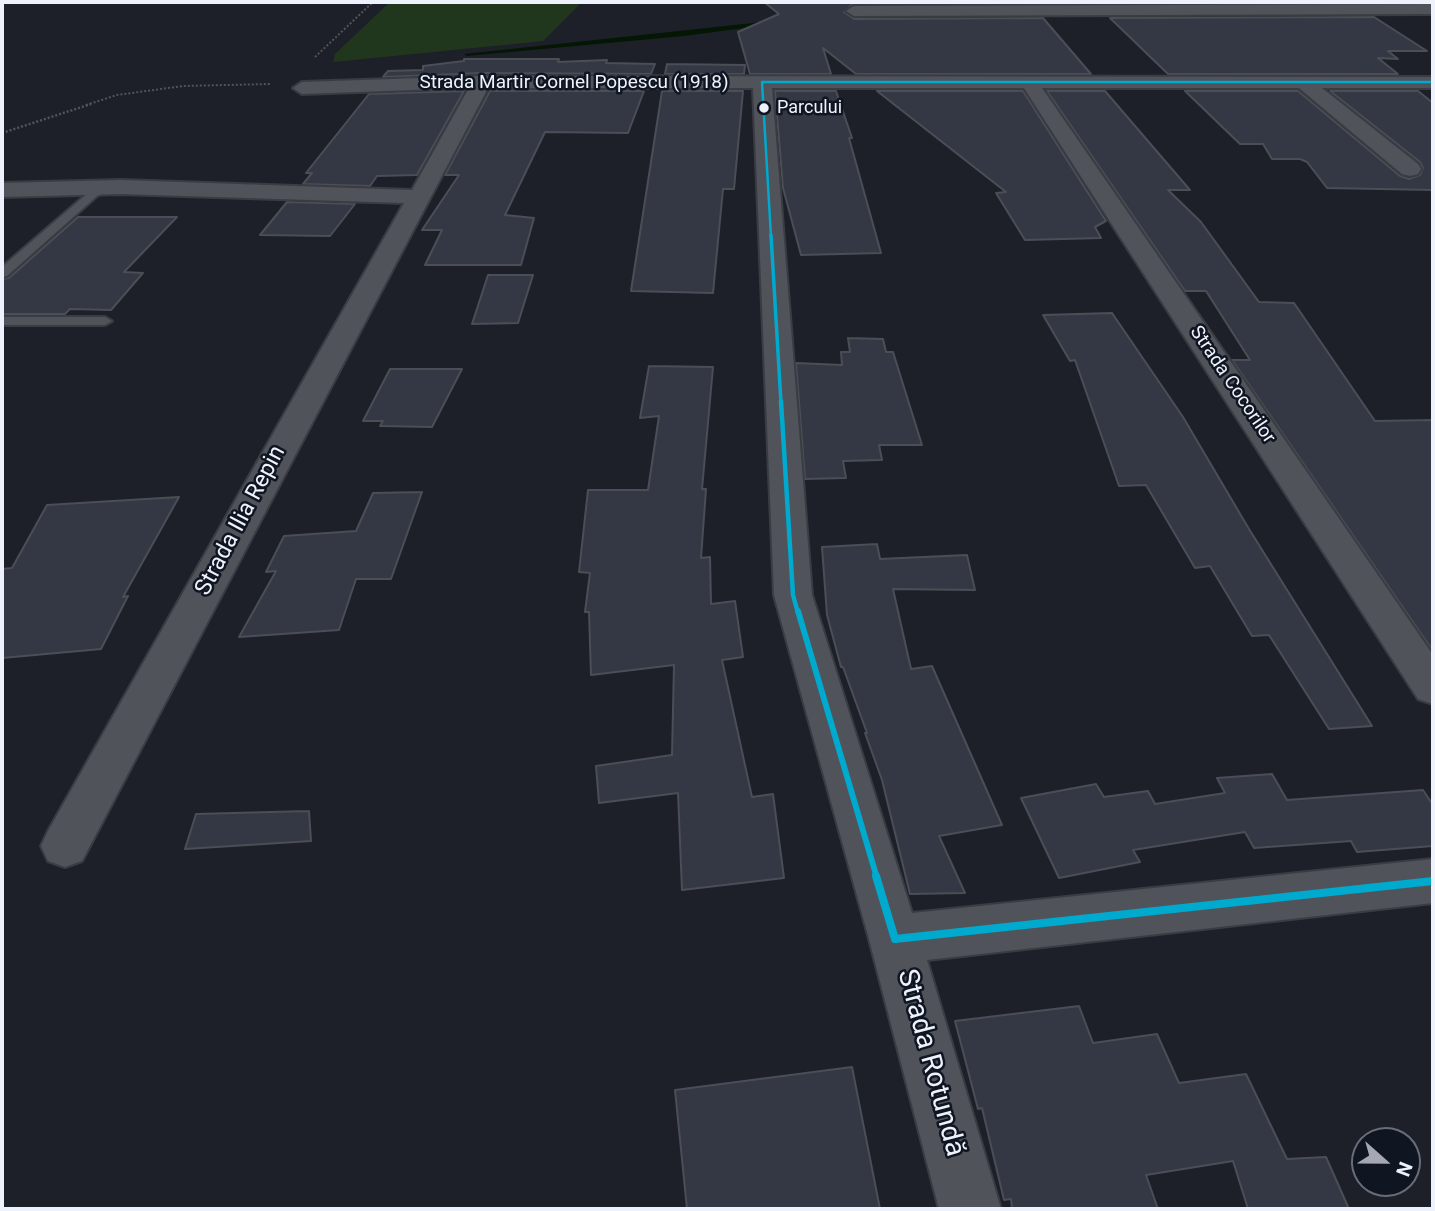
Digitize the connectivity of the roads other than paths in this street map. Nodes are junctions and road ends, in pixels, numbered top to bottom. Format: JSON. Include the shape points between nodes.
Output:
{"nodes":[{"id":1,"x":1433,"y":9,"type":"edge"},
{"id":2,"x":854,"y":11,"type":"dead end"},
{"id":3,"x":1302,"y":81,"type":"junction"},
{"id":4,"x":482,"y":82,"type":"junction"},
{"id":5,"x":762,"y":82,"type":"junction"},
{"id":6,"x":1433,"y":82,"type":"edge"},
{"id":7,"x":1030,"y":83,"type":"junction"},
{"id":8,"x":302,"y":88,"type":"road end"},
{"id":9,"x":1410,"y":169,"type":"dead end"},
{"id":10,"x":106,"y":189,"type":"junction"},
{"id":11,"x":2,"y":190,"type":"edge"},
{"id":12,"x":419,"y":197,"type":"junction"},
{"id":13,"x":2,"y":273,"type":"edge"},
{"id":14,"x":2,"y":321,"type":"edge"},
{"id":15,"x":104,"y":321,"type":"dead end"},
{"id":16,"x":1433,"y":688,"type":"edge"},
{"id":17,"x":65,"y":846,"type":"dead end"},
{"id":18,"x":1433,"y":881,"type":"edge"},
{"id":19,"x":895,"y":939,"type":"junction"},
{"id":20,"x":970,"y":1209,"type":"edge"}],
"edges":[{"from":1,"to":2,"type":"street"},
{"from":3,"to":6,"type":"street","name":"Strada Martir Cornel Popescu (1918)"},
{"from":3,"to":7,"type":"street","name":"Strada Martir Cornel Popescu (1918)"},
{"from":3,"to":9,"type":"street"},
{"from":4,"to":5,"type":"street","name":"Strada Martir Cornel Popescu (1918)"},
{"from":4,"to":8,"type":"street","name":"Strada Martir Cornel Popescu (1918)"},
{"from":4,"to":12,"type":"street","name":"Strada Ilia Repin"},
{"from":5,"to":7,"type":"street","name":"Strada Martir Cornel Popescu (1918)"},
{"from":5,"to":19,"type":"street","name":"Strada Rotundă","via":[[793,595]]},
{"from":7,"to":16,"type":"street","name":"Strada Cocorilor"},
{"from":10,"to":11,"type":"street"},
{"from":10,"to":12,"type":"street"},
{"from":10,"to":13,"type":"lane","via":[[93,194]]},
{"from":12,"to":17,"type":"street","name":"Strada Ilia Repin"},
{"from":14,"to":15,"type":"lane"},
{"from":18,"to":19,"type":"street"},
{"from":19,"to":20,"type":"street","name":"Strada Rotundă"}]}
